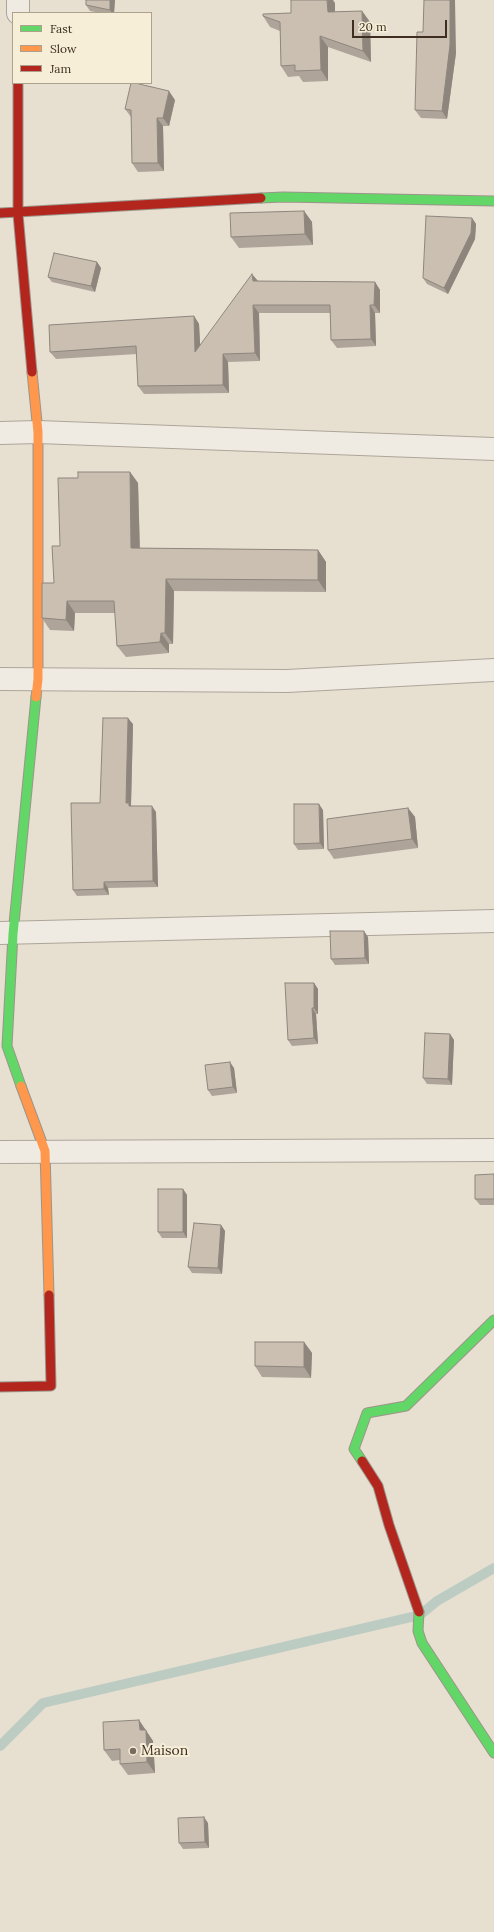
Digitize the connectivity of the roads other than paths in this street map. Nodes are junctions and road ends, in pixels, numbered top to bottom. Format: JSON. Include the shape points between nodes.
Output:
{"nodes":[{"id":1,"x":18,"y":0,"type":"edge"},
{"id":2,"x":18,"y":12,"type":"edge"},
{"id":3,"x":18,"y":84,"type":"edge"},
{"id":4,"x":494,"y":201,"type":"edge"},
{"id":5,"x":0,"y":213,"type":"edge"},
{"id":6,"x":18,"y":214,"type":"junction"},
{"id":7,"x":38,"y":432,"type":"junction"},
{"id":8,"x":0,"y":433,"type":"edge"},
{"id":9,"x":494,"y":449,"type":"edge"},
{"id":10,"x":494,"y":670,"type":"edge"},
{"id":11,"x":0,"y":679,"type":"edge"},
{"id":12,"x":38,"y":679,"type":"junction"},
{"id":13,"x":494,"y":921,"type":"edge"},
{"id":14,"x":7,"y":934,"type":"edge"},
{"id":15,"x":494,"y":1150,"type":"edge"},
{"id":16,"x":45,"y":1151,"type":"junction"},
{"id":17,"x":0,"y":1152,"type":"edge"},
{"id":18,"x":494,"y":1320,"type":"edge"},
{"id":19,"x":0,"y":1387,"type":"edge"},
{"id":20,"x":494,"y":1753,"type":"edge"}],
"edges":[{"from":1,"to":2,"type":"street"},
{"from":3,"to":6,"type":"street"},
{"from":4,"to":6,"type":"street","via":[[283,197]]},
{"from":5,"to":6,"type":"street"},
{"from":6,"to":7,"type":"street"},
{"from":7,"to":8,"type":"street"},
{"from":7,"to":9,"type":"street"},
{"from":7,"to":12,"type":"street"},
{"from":10,"to":12,"type":"street","via":[[287,681]]},
{"from":11,"to":12,"type":"street"},
{"from":12,"to":14,"type":"street"},
{"from":13,"to":14,"type":"street"},
{"from":14,"to":16,"type":"street","via":[[7,1046]]},
{"from":15,"to":16,"type":"street"},
{"from":16,"to":17,"type":"street"},
{"from":16,"to":19,"type":"street","via":[[51,1386]]},
{"from":18,"to":20,"type":"street","via":[[406,1406],[366,1413],[354,1449],[378,1486],[420,1615],[418,1630],[422,1643]]}]}
